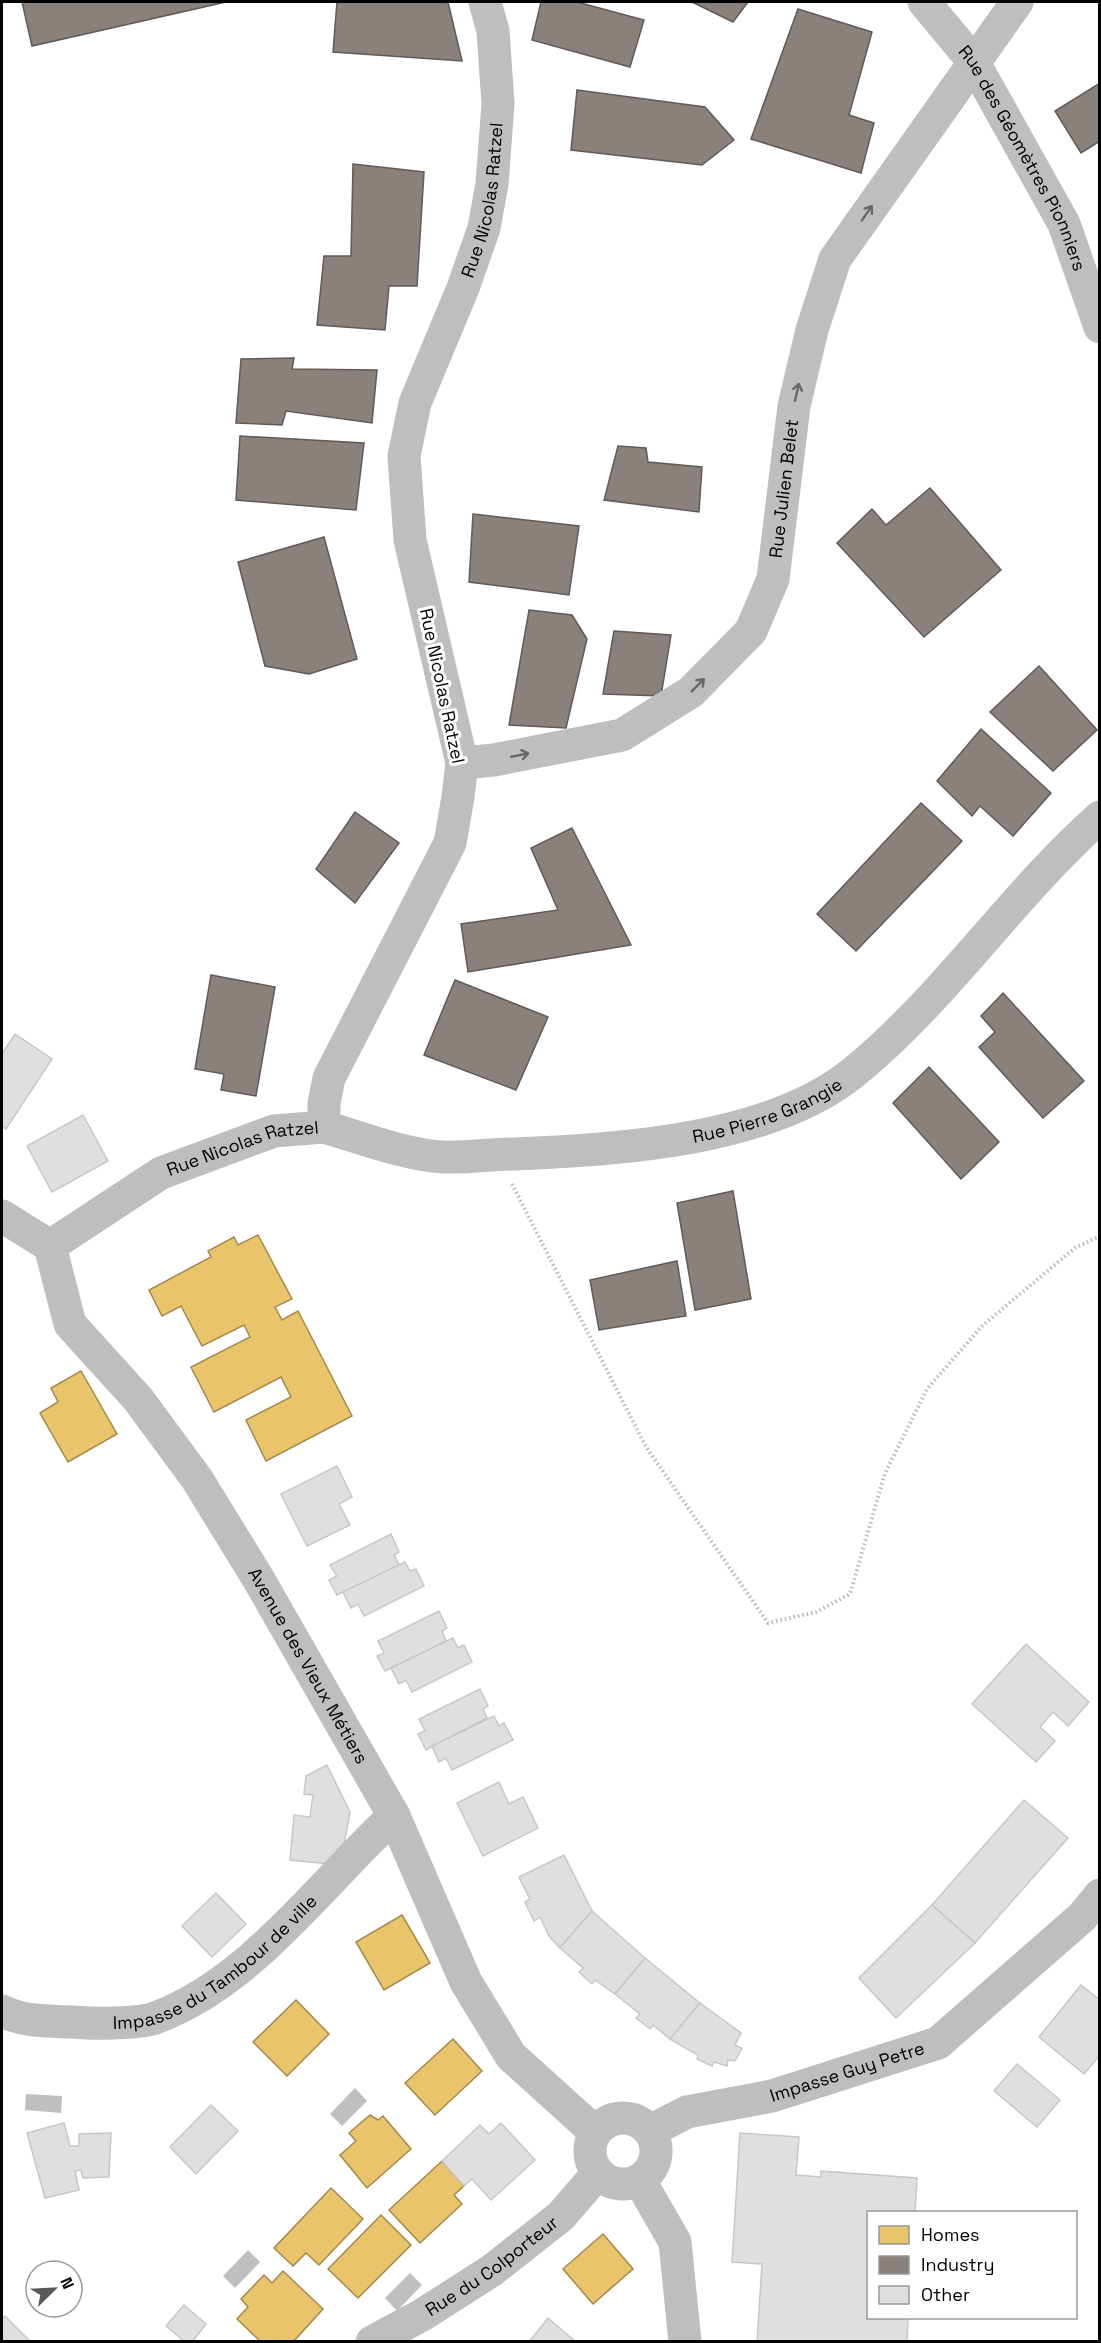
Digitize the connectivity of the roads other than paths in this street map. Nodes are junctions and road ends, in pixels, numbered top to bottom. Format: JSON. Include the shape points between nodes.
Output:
{"nodes":[{"id":1,"x":485,"y":2,"type":"edge"},
{"id":2,"x":924,"y":2,"type":"edge"},
{"id":3,"x":1017,"y":2,"type":"edge"},
{"id":4,"x":973,"y":61,"type":"junction"},
{"id":5,"x":1100,"y":327,"type":"edge"},
{"id":6,"x":462,"y":763,"type":"junction"},
{"id":7,"x":1100,"y":817,"type":"edge"},
{"id":8,"x":324,"y":1127,"type":"junction"},
{"id":9,"x":2,"y":1216,"type":"edge"},
{"id":10,"x":50,"y":1246,"type":"junction"},
{"id":11,"x":394,"y":1816,"type":"junction"},
{"id":12,"x":1100,"y":1895,"type":"edge"},
{"id":13,"x":2,"y":2011,"type":"edge"},
{"id":14,"x":650,"y":2131,"type":"junction"},
{"id":15,"x":595,"y":2132,"type":"junction"},
{"id":16,"x":598,"y":2173,"type":"junction"},
{"id":17,"x":640,"y":2181,"type":"junction"},
{"id":18,"x":372,"y":2342,"type":"edge"},
{"id":19,"x":685,"y":2342,"type":"edge"}],
"edges":[{"from":1,"to":6,"type":"street","name":"Rue Nicolas Ratzel","via":[[492,31],[498,104],[492,184],[484,228],[443,342],[415,403],[404,456],[410,540]]},
{"from":2,"to":4,"type":"street","name":"Rue des Géomètres Pionniers"},
{"from":3,"to":4,"type":"street","name":"Rue Julien Belet"},
{"from":4,"to":5,"type":"street","name":"Rue des Géomètres Pionniers","via":[[1064,224]]},
{"from":6,"to":4,"type":"street","name":"Rue Julien Belet","one_way":true,"via":[[622,735],[691,692],[750,631],[773,579],[794,406],[812,330],[835,259]]},
{"from":6,"to":8,"type":"street","name":"Rue Nicolas Ratzel","via":[[450,843],[329,1078]]},
{"from":7,"to":8,"type":"street","name":"Rue Pierre Grangie","via":[[1018,899],[917,1016],[853,1073],[811,1102],[760,1122],[653,1143],[442,1157]]},
{"from":8,"to":10,"type":"street","name":"Rue Nicolas Ratzel","via":[[274,1131],[161,1173]]},
{"from":9,"to":10,"type":"street"},
{"from":10,"to":11,"type":"street","name":"Avenue des Vieux Métiers","via":[[70,1324],[138,1399],[197,1479]]},
{"from":11,"to":13,"type":"street","name":"Impasse du Tambour de ville","via":[[296,1918],[206,1994],[153,2019],[76,2023],[20,2019]]},
{"from":11,"to":15,"type":"street","name":"Avenue des Vieux Métiers","via":[[466,1982],[511,2056]]},
{"from":12,"to":14,"type":"street","name":"Impasse Guy Petre","via":[[1082,1917],[938,2043],[772,2096],[687,2112]]},
{"from":14,"to":15,"type":"street","via":[[622,2117]]},
{"from":14,"to":17,"type":"street","via":[[657,2153],[654,2164]]},
{"from":15,"to":16,"type":"street","via":[[589,2153]]},
{"from":16,"to":17,"type":"street","via":[[617,2185]]},
{"from":16,"to":18,"type":"street","name":"Rue du Colporteur","via":[[561,2216],[491,2271]]},
{"from":17,"to":19,"type":"street","via":[[675,2242]]}]}
